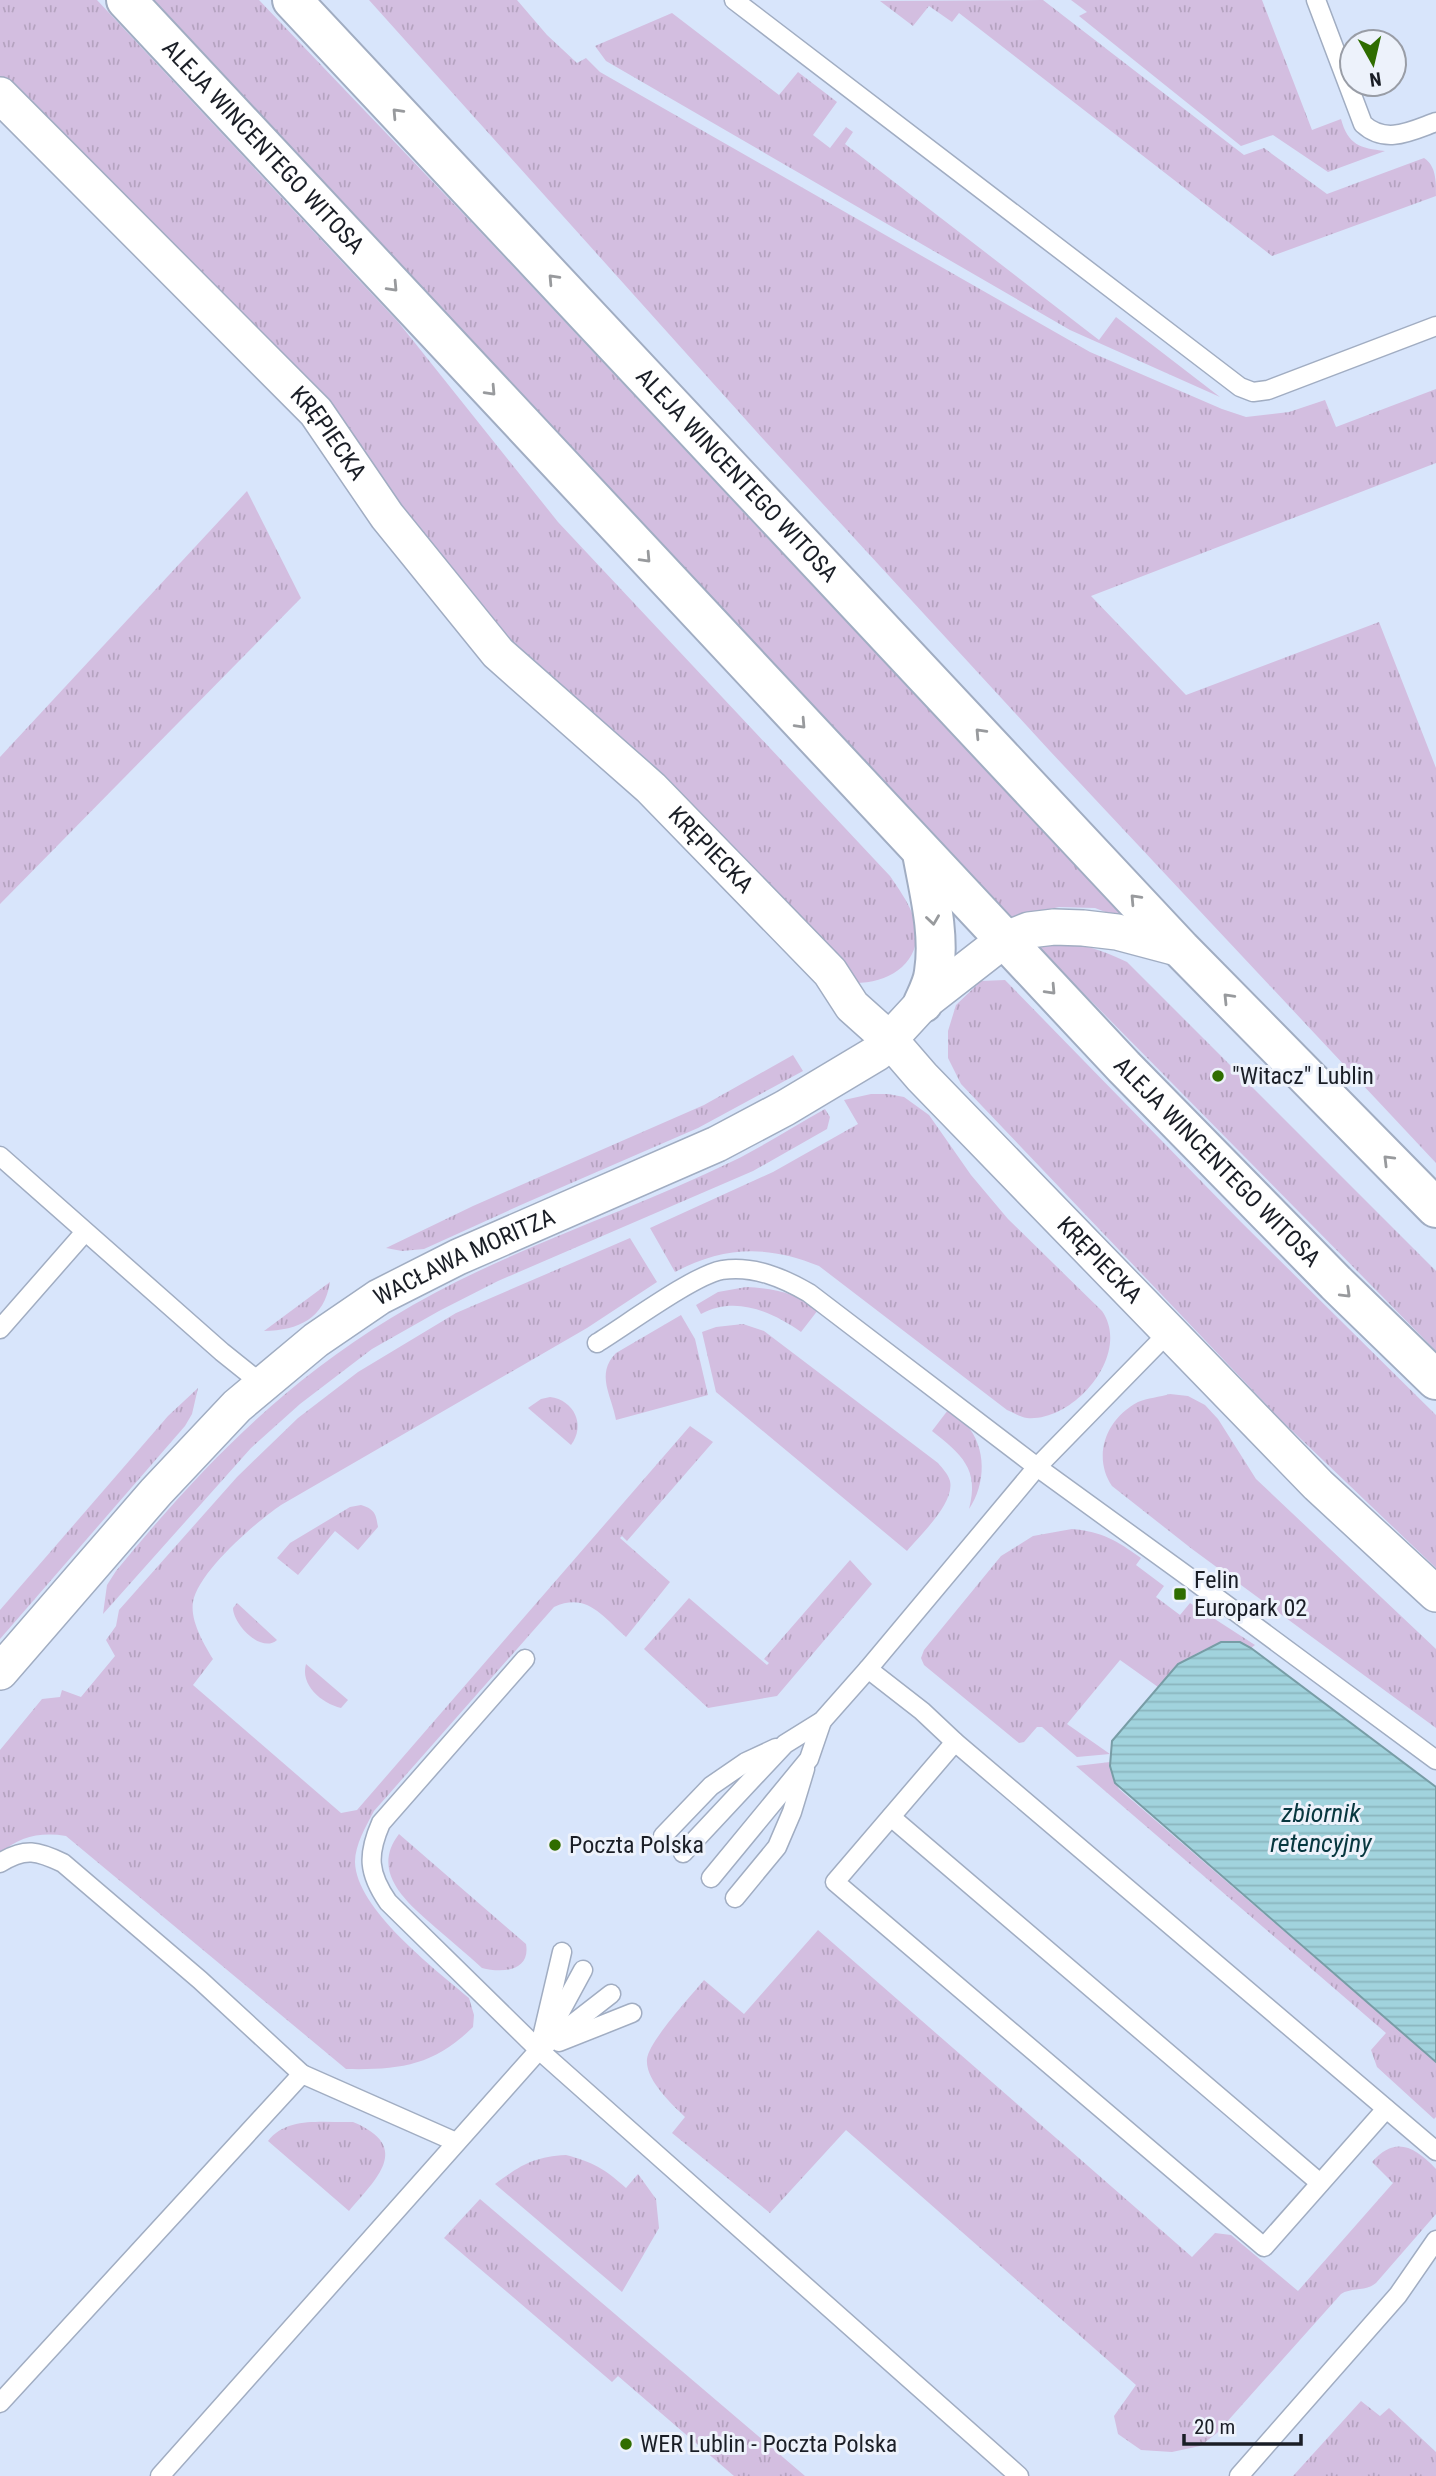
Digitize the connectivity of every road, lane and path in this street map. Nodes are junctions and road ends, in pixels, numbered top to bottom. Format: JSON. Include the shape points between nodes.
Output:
{"nodes":[{"id":1,"x":125,"y":0,"type":"edge"},
{"id":2,"x":292,"y":0,"type":"edge"},
{"id":3,"x":734,"y":0,"type":"edge"},
{"id":4,"x":1316,"y":0,"type":"edge"},
{"id":5,"x":0,"y":95,"type":"edge"},
{"id":6,"x":1436,"y":122,"type":"edge"},
{"id":7,"x":1436,"y":326,"type":"edge"},
{"id":8,"x":922,"y":853,"type":"junction"},
{"id":9,"x":1004,"y":940,"type":"junction"},
{"id":10,"x":1181,"y":950,"type":"junction"},
{"id":11,"x":923,"y":1003,"type":"junction"},
{"id":12,"x":890,"y":1040,"type":"junction"},
{"id":13,"x":0,"y":1156,"type":"edge"},
{"id":14,"x":1436,"y":1208,"type":"edge"},
{"id":15,"x":85,"y":1232,"type":"junction"},
{"id":16,"x":0,"y":1329,"type":"edge"},
{"id":17,"x":1169,"y":1332,"type":"junction"},
{"id":18,"x":597,"y":1343,"type":"dead end"},
{"id":19,"x":1436,"y":1380,"type":"edge"},
{"id":20,"x":262,"y":1384,"type":"junction"},
{"id":21,"x":1037,"y":1467,"type":"junction"},
{"id":22,"x":1436,"y":1594,"type":"edge"},
{"id":23,"x":525,"y":1659,"type":"dead end"},
{"id":24,"x":868,"y":1669,"type":"junction"},
{"id":25,"x":0,"y":1672,"type":"edge"},
{"id":26,"x":822,"y":1721,"type":"junction"},
{"id":27,"x":955,"y":1742,"type":"junction"},
{"id":28,"x":785,"y":1744,"type":"junction"},
{"id":29,"x":809,"y":1759,"type":"junction"},
{"id":30,"x":1436,"y":1760,"type":"edge"},
{"id":31,"x":891,"y":1817,"type":"junction"},
{"id":32,"x":663,"y":1836,"type":"dead end"},
{"id":33,"x":683,"y":1853,"type":"dead end"},
{"id":34,"x":0,"y":1863,"type":"edge"},
{"id":35,"x":711,"y":1878,"type":"dead end"},
{"id":36,"x":734,"y":1898,"type":"dead end"},
{"id":37,"x":562,"y":1952,"type":"dead end"},
{"id":38,"x":583,"y":1970,"type":"dead end"},
{"id":39,"x":611,"y":1994,"type":"dead end"},
{"id":40,"x":632,"y":2013,"type":"dead end"},
{"id":41,"x":539,"y":2050,"type":"junction"},
{"id":42,"x":302,"y":2074,"type":"junction"},
{"id":43,"x":1386,"y":2109,"type":"junction"},
{"id":44,"x":456,"y":2143,"type":"junction"},
{"id":45,"x":1436,"y":2151,"type":"edge"},
{"id":46,"x":1321,"y":2183,"type":"junction"},
{"id":47,"x":1436,"y":2240,"type":"edge"},
{"id":48,"x":0,"y":2403,"type":"edge"},
{"id":49,"x":160,"y":2476,"type":"edge"},
{"id":50,"x":1019,"y":2476,"type":"edge"},
{"id":51,"x":1239,"y":2476,"type":"edge"}],
"edges":[{"from":1,"to":8,"type":"main road","name":"ALEJA WINCENTEGO WITOSA","one_way":true},
{"from":10,"to":2,"type":"main road","name":"ALEJA WINCENTEGO WITOSA","one_way":true},
{"from":3,"to":7,"type":"lane","via":[[1240,387],[1268,390]]},
{"from":4,"to":6,"type":"lane","via":[[1363,124],[1370,131],[1390,136]]},
{"from":5,"to":12,"type":"street","name":"KRĘPIECKA","via":[[316,412],[387,516],[498,653],[651,788],[830,972],[852,1006]]},
{"from":8,"to":9,"type":"main road","name":"ALEJA WINCENTEGO WITOSA"},
{"from":8,"to":11,"type":"main road","one_way":true,"via":[[936,954],[934,976]]},
{"from":9,"to":10,"type":"street","name":"ALEJA WINCENTEGO WITOSA","via":[[1029,930],[1083,928],[1118,932]]},
{"from":9,"to":11,"type":"street","name":"WACŁAWA MORITZA"},
{"from":9,"to":19,"type":"main road","name":"ALEJA WINCENTEGO WITOSA","one_way":true,"via":[[1221,1167]]},
{"from":14,"to":10,"type":"main road","name":"ALEJA WINCENTEGO WITOSA","one_way":true},
{"from":11,"to":12,"type":"street","name":"WACŁAWA MORITZA"},
{"from":12,"to":17,"type":"street","name":"KRĘPIECKA"},
{"from":12,"to":20,"type":"street","name":"WACŁAWA MORITZA","via":[[854,1068],[717,1144],[458,1257],[379,1297]]},
{"from":13,"to":15,"type":"lane"},
{"from":15,"to":16,"type":"lane"},
{"from":15,"to":20,"type":"lane"},
{"from":17,"to":21,"type":"lane"},
{"from":17,"to":22,"type":"street","name":"KRĘPIECKA","via":[[1318,1485]]},
{"from":18,"to":21,"type":"lane","via":[[699,1279],[721,1270],[757,1271],[809,1293]]},
{"from":20,"to":25,"type":"street","name":"WACŁAWA MORITZA","via":[[183,1462]]},
{"from":21,"to":24,"type":"lane"},
{"from":21,"to":30,"type":"lane"},
{"from":23,"to":41,"type":"lane","via":[[381,1823],[373,1840],[371,1865],[388,1902]]},
{"from":24,"to":26,"type":"lane"},
{"from":24,"to":27,"type":"lane"},
{"from":26,"to":28,"type":"lane"},
{"from":26,"to":29,"type":"lane"},
{"from":27,"to":31,"type":"lane"},
{"from":27,"to":43,"type":"lane"},
{"from":28,"to":32,"type":"lane","via":[[746,1762],[711,1786]]},
{"from":28,"to":33,"type":"lane"},
{"from":29,"to":35,"type":"lane"},
{"from":29,"to":36,"type":"lane","via":[[776,1847]]},
{"from":31,"to":46,"type":"lane"},
{"from":31,"to":46,"type":"lane","via":[[835,1882],[845,1891],[1264,2247]]},
{"from":34,"to":42,"type":"lane","via":[[17,1852],[40,1852],[63,1863]]},
{"from":37,"to":41,"type":"lane"},
{"from":38,"to":41,"type":"lane"},
{"from":39,"to":41,"type":"lane"},
{"from":40,"to":41,"type":"lane"},
{"from":41,"to":44,"type":"lane"},
{"from":41,"to":50,"type":"lane"},
{"from":42,"to":44,"type":"lane"},
{"from":42,"to":48,"type":"lane"},
{"from":43,"to":45,"type":"lane"},
{"from":43,"to":46,"type":"lane"},
{"from":44,"to":49,"type":"lane"},
{"from":47,"to":51,"type":"lane","via":[[1398,2295]]}]}
